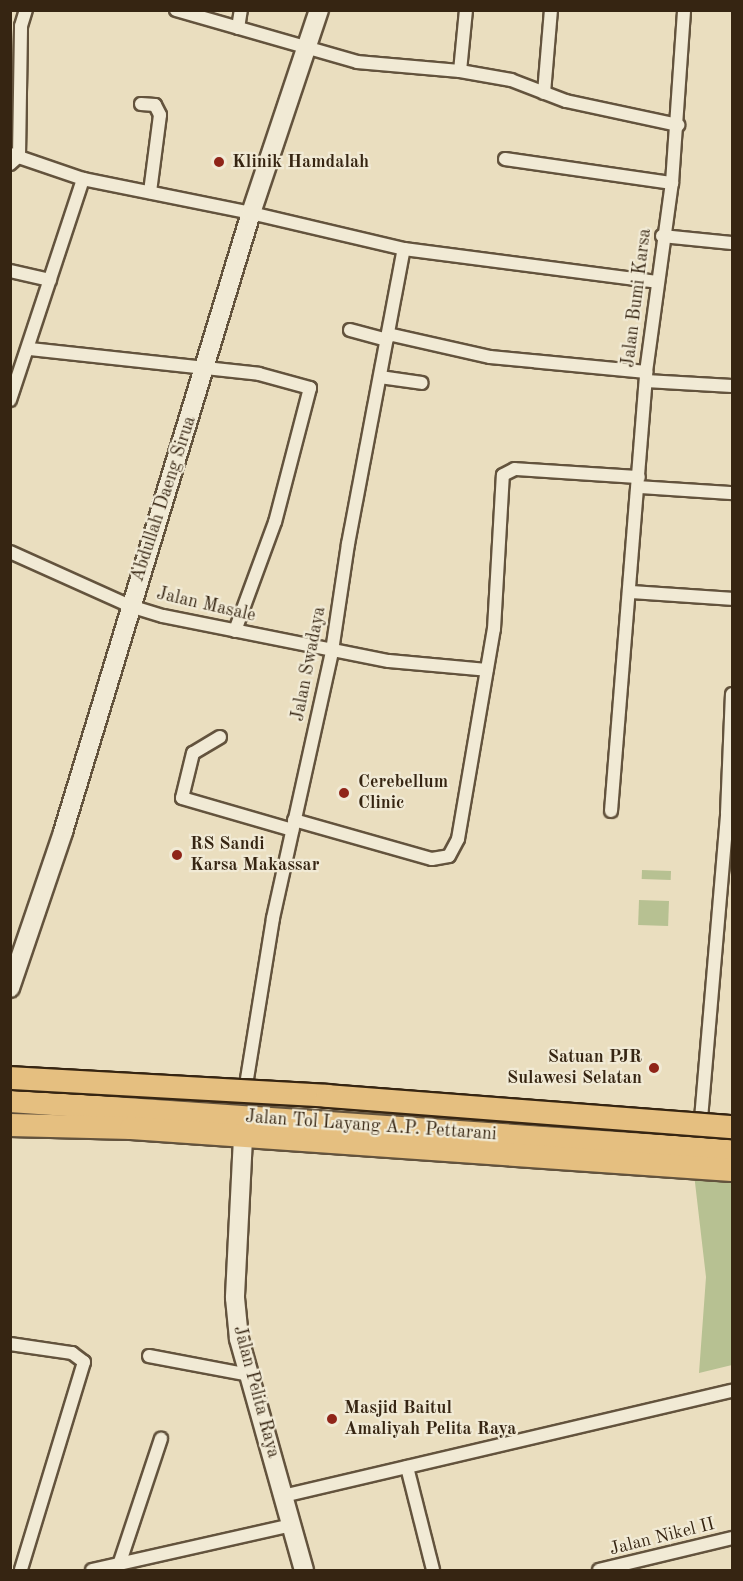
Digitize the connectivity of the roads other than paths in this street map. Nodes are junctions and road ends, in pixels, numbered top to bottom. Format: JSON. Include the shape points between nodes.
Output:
{"nodes":[{"id":1,"x":26,"y":10,"type":"edge"},
{"id":2,"x":176,"y":10,"type":"edge"},
{"id":3,"x":241,"y":10,"type":"edge"},
{"id":4,"x":319,"y":10,"type":"edge"},
{"id":5,"x":466,"y":10,"type":"edge"},
{"id":6,"x":551,"y":10,"type":"edge"},
{"id":7,"x":684,"y":10,"type":"edge"},
{"id":8,"x":238,"y":28,"type":"junction"},
{"id":9,"x":308,"y":45,"type":"junction"},
{"id":10,"x":460,"y":71,"type":"junction"},
{"id":11,"x":544,"y":93,"type":"junction"},
{"id":12,"x":141,"y":104,"type":"dead end"},
{"id":13,"x":678,"y":125,"type":"junction"},
{"id":14,"x":13,"y":158,"type":"edge"},
{"id":15,"x":505,"y":159,"type":"dead end"},
{"id":16,"x":83,"y":179,"type":"junction"},
{"id":17,"x":672,"y":183,"type":"junction"},
{"id":18,"x":150,"y":192,"type":"junction"},
{"id":19,"x":251,"y":213,"type":"junction"},
{"id":20,"x":662,"y":236,"type":"junction"},
{"id":21,"x":732,"y":243,"type":"edge"},
{"id":22,"x":404,"y":249,"type":"junction"},
{"id":23,"x":10,"y":271,"type":"edge"},
{"id":24,"x":50,"y":280,"type":"junction"},
{"id":25,"x":657,"y":282,"type":"junction"},
{"id":26,"x":350,"y":330,"type":"dead end"},
{"id":27,"x":388,"y":337,"type":"junction"},
{"id":28,"x":30,"y":349,"type":"junction"},
{"id":29,"x":206,"y":369,"type":"junction"},
{"id":30,"x":380,"y":377,"type":"junction"},
{"id":31,"x":646,"y":377,"type":"junction"},
{"id":32,"x":422,"y":383,"type":"dead end"},
{"id":33,"x":732,"y":386,"type":"edge"},
{"id":34,"x":10,"y":400,"type":"edge"},
{"id":35,"x":639,"y":482,"type":"junction"},
{"id":36,"x":732,"y":494,"type":"edge"},
{"id":37,"x":10,"y":552,"type":"edge"},
{"id":38,"x":630,"y":591,"type":"junction"},
{"id":39,"x":732,"y":599,"type":"edge"},
{"id":40,"x":130,"y":606,"type":"junction"},
{"id":41,"x":235,"y":631,"type":"junction"},
{"id":42,"x":332,"y":651,"type":"junction"},
{"id":43,"x":487,"y":670,"type":"junction"},
{"id":44,"x":732,"y":694,"type":"edge"},
{"id":45,"x":220,"y":737,"type":"dead end"},
{"id":46,"x":610,"y":811,"type":"dead end"},
{"id":47,"x":293,"y":825,"type":"junction"},
{"id":48,"x":10,"y":988,"type":"edge"},
{"id":49,"x":10,"y":1078,"type":"edge"},
{"id":50,"x":10,"y":1084,"type":"edge"},
{"id":51,"x":250,"y":1089,"type":"junction"},
{"id":52,"x":10,"y":1101,"type":"edge"},
{"id":53,"x":10,"y":1112,"type":"edge"},
{"id":54,"x":702,"y":1119,"type":"dead end"},
{"id":55,"x":10,"y":1125,"type":"edge"},
{"id":56,"x":732,"y":1127,"type":"edge"},
{"id":57,"x":732,"y":1132,"type":"edge"},
{"id":58,"x":243,"y":1138,"type":"junction"},
{"id":59,"x":732,"y":1151,"type":"edge"},
{"id":60,"x":732,"y":1160,"type":"edge"},
{"id":61,"x":732,"y":1170,"type":"edge"},
{"id":62,"x":10,"y":1344,"type":"edge"},
{"id":63,"x":149,"y":1356,"type":"dead end"},
{"id":64,"x":250,"y":1375,"type":"junction"},
{"id":65,"x":732,"y":1391,"type":"edge"},
{"id":66,"x":161,"y":1439,"type":"dead end"},
{"id":67,"x":407,"y":1467,"type":"junction"},
{"id":68,"x":283,"y":1496,"type":"junction"},
{"id":69,"x":291,"y":1526,"type":"junction"},
{"id":70,"x":732,"y":1538,"type":"edge"},
{"id":71,"x":120,"y":1562,"type":"junction"},
{"id":72,"x":21,"y":1570,"type":"edge"},
{"id":73,"x":92,"y":1570,"type":"edge"},
{"id":74,"x":300,"y":1570,"type":"edge"},
{"id":75,"x":433,"y":1570,"type":"edge"},
{"id":76,"x":599,"y":1570,"type":"edge"}],
"edges":[{"from":1,"to":14,"type":"street","via":[[21,26]]},
{"from":2,"to":8,"type":"street"},
{"from":3,"to":8,"type":"street"},
{"from":4,"to":9,"type":"main road","name":"Abdullah Daeng Sirua"},
{"from":5,"to":10,"type":"street"},
{"from":6,"to":11,"type":"street"},
{"from":7,"to":13,"type":"street","name":"Jalan Bumi Karsa"},
{"from":8,"to":9,"type":"street"},
{"from":9,"to":10,"type":"street","via":[[370,65]]},
{"from":9,"to":19,"type":"main road","name":"Abdullah Daeng Sirua"},
{"from":10,"to":11,"type":"street","via":[[511,80]]},
{"from":11,"to":13,"type":"street"},
{"from":12,"to":18,"type":"street","via":[[155,105],[160,114]]},
{"from":13,"to":17,"type":"street","name":"Jalan Bumi Karsa"},
{"from":14,"to":16,"type":"street"},
{"from":15,"to":17,"type":"street"},
{"from":16,"to":18,"type":"street"},
{"from":16,"to":24,"type":"street"},
{"from":17,"to":20,"type":"street","name":"Jalan Bumi Karsa"},
{"from":18,"to":19,"type":"street"},
{"from":19,"to":22,"type":"street"},
{"from":19,"to":29,"type":"main road","name":"Abdullah Daeng Sirua"},
{"from":20,"to":21,"type":"street"},
{"from":20,"to":25,"type":"street","name":"Jalan Bumi Karsa"},
{"from":22,"to":25,"type":"street"},
{"from":22,"to":27,"type":"street","name":"Jalan Swadaya"},
{"from":23,"to":24,"type":"street"},
{"from":24,"to":28,"type":"street"},
{"from":25,"to":31,"type":"street","name":"Jalan Bumi Karsa"},
{"from":26,"to":27,"type":"street"},
{"from":27,"to":30,"type":"street","name":"Jalan Swadaya"},
{"from":27,"to":31,"type":"street","via":[[490,357]]},
{"from":28,"to":29,"type":"street"},
{"from":28,"to":34,"type":"street"},
{"from":29,"to":40,"type":"main road","name":"Abdullah Daeng Sirua"},
{"from":29,"to":41,"type":"street","via":[[260,374],[311,389],[277,513]]},
{"from":30,"to":32,"type":"street"},
{"from":30,"to":42,"type":"street","name":"Jalan Swadaya"},
{"from":31,"to":33,"type":"street"},
{"from":31,"to":35,"type":"street","name":"Jalan Bumi Karsa"},
{"from":35,"to":36,"type":"street"},
{"from":35,"to":38,"type":"street","name":"Jalan Bumi Karsa"},
{"from":35,"to":43,"type":"street","via":[[505,471]]},
{"from":37,"to":40,"type":"street","name":"Jalan Masale"},
{"from":38,"to":39,"type":"street"},
{"from":38,"to":46,"type":"street","name":"Jalan Bumi Karsa"},
{"from":40,"to":41,"type":"street","name":"Jalan Masale"},
{"from":40,"to":48,"type":"main road","name":"Abdullah Daeng Sirua","via":[[63,832]]},
{"from":41,"to":42,"type":"street","name":"Jalan Masale"},
{"from":42,"to":43,"type":"street","name":"Jalan Masale"},
{"from":42,"to":47,"type":"street","name":"Jalan Swadaya"},
{"from":43,"to":47,"type":"street","via":[[458,839],[449,856],[432,859]]},
{"from":44,"to":54,"type":"street","via":[[727,813]]},
{"from":45,"to":47,"type":"street","via":[[193,753],[182,798]]},
{"from":47,"to":51,"type":"street","name":"Jalan Swadaya","via":[[273,918]]},
{"from":49,"to":56,"type":"highway","bridge":true,"via":[[327,1096]]},
{"from":50,"to":51,"type":"highway"},
{"from":51,"to":57,"type":"highway","via":[[279,1099]]},
{"from":52,"to":59,"type":"highway","name":"Jalan Tol Layang A.P. Pettarani"},
{"from":53,"to":60,"type":"highway","name":"Jalan Tol Layang A.P. Pettarani"},
{"from":55,"to":58,"type":"highway","via":[[131,1128]]},
{"from":58,"to":61,"type":"highway"},
{"from":58,"to":64,"type":"main road","name":"Jalan Pelita Raya","via":[[235,1298],[239,1340]]},
{"from":62,"to":72,"type":"street","via":[[72,1353],[84,1362]]},
{"from":63,"to":64,"type":"street"},
{"from":64,"to":68,"type":"main road","name":"Jalan Pelita Raya"},
{"from":65,"to":67,"type":"street"},
{"from":66,"to":71,"type":"street"},
{"from":67,"to":68,"type":"street"},
{"from":67,"to":75,"type":"street"},
{"from":68,"to":69,"type":"main road","name":"Jalan Pelita Raya"},
{"from":69,"to":71,"type":"street"},
{"from":69,"to":74,"type":"main road","name":"Jalan Pelita Raya"},
{"from":70,"to":76,"type":"street","name":"Jalan Nikel II"},
{"from":71,"to":73,"type":"street"}]}
